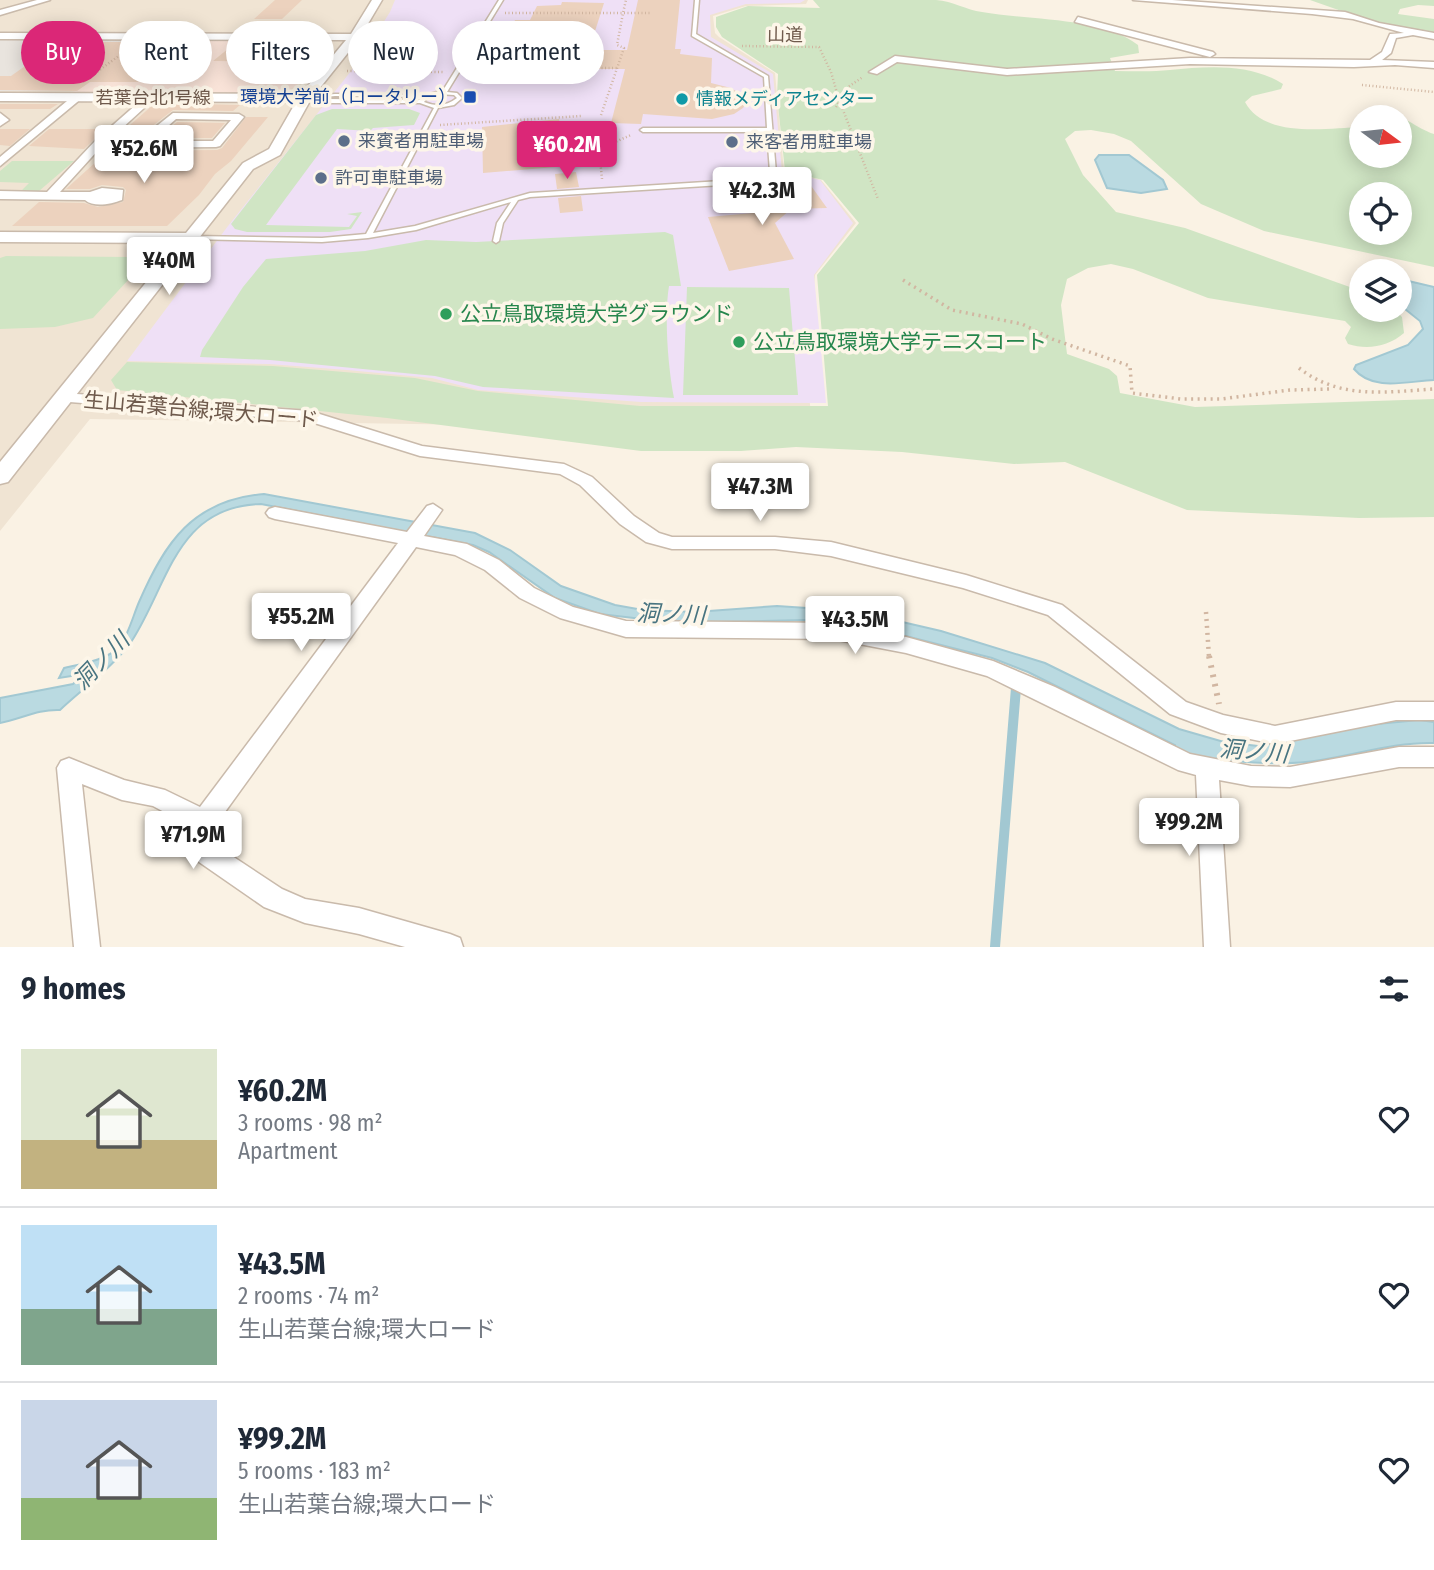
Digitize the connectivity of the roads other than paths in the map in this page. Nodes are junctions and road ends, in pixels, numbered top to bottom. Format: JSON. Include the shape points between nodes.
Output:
{"nodes":[{"id":1,"x":46,"y":0,"type":"edge"},
{"id":2,"x":377,"y":0,"type":"edge"},
{"id":3,"x":501,"y":0,"type":"edge"},
{"id":4,"x":697,"y":0,"type":"edge"},
{"id":5,"x":1137,"y":0,"type":"edge"},
{"id":6,"x":1287,"y":0,"type":"edge"},
{"id":7,"x":0,"y":12,"type":"edge"},
{"id":8,"x":1353,"y":17,"type":"junction"},
{"id":9,"x":1077,"y":20,"type":"dead end"},
{"id":10,"x":365,"y":21,"type":"edge"},
{"id":11,"x":0,"y":36,"type":"edge"},
{"id":12,"x":1434,"y":36,"type":"edge"},
{"id":13,"x":348,"y":37,"type":"edge"},
{"id":14,"x":348,"y":46,"type":"edge"},
{"id":15,"x":1232,"y":62,"type":"junction"},
{"id":16,"x":1372,"y":63,"type":"junction"},
{"id":17,"x":1434,"y":65,"type":"edge"},
{"id":18,"x":874,"y":72,"type":"road end"},
{"id":19,"x":78,"y":92,"type":"junction"},
{"id":20,"x":444,"y":93,"type":"junction"},
{"id":21,"x":426,"y":96,"type":"junction"},
{"id":22,"x":0,"y":97,"type":"edge"},
{"id":23,"x":150,"y":98,"type":"junction"},
{"id":24,"x":305,"y":98,"type":"junction"},
{"id":25,"x":421,"y":102,"type":"junction"},
{"id":26,"x":437,"y":106,"type":"junction"},
{"id":27,"x":0,"y":116,"type":"edge"},
{"id":28,"x":0,"y":123,"type":"edge"},
{"id":29,"x":643,"y":130,"type":"road end"},
{"id":30,"x":770,"y":130,"type":"junction"},
{"id":31,"x":142,"y":144,"type":"junction"},
{"id":32,"x":98,"y":145,"type":"junction"},
{"id":33,"x":0,"y":163,"type":"edge"},
{"id":34,"x":0,"y":195,"type":"edge"},
{"id":35,"x":51,"y":195,"type":"junction"},
{"id":36,"x":92,"y":196,"type":"dead end"},
{"id":37,"x":517,"y":198,"type":"junction"},
{"id":38,"x":368,"y":236,"type":"junction"},
{"id":39,"x":0,"y":237,"type":"edge"},
{"id":40,"x":191,"y":238,"type":"junction"},
{"id":41,"x":495,"y":241,"type":"dead end"},
{"id":42,"x":63,"y":398,"type":"junction"},
{"id":43,"x":0,"y":477,"type":"edge"},
{"id":44,"x":433,"y":510,"type":"dead end"},
{"id":45,"x":275,"y":513,"type":"dead end"},
{"id":46,"x":410,"y":541,"type":"junction"},
{"id":47,"x":1434,"y":711,"type":"edge"},
{"id":48,"x":1434,"y":757,"type":"edge"},
{"id":49,"x":1207,"y":768,"type":"junction"},
{"id":50,"x":204,"y":821,"type":"junction"},
{"id":51,"x":87,"y":947,"type":"edge"},
{"id":52,"x":450,"y":947,"type":"edge"},
{"id":53,"x":1217,"y":947,"type":"edge"}],
"edges":[{"from":1,"to":7,"type":"street"},
{"from":2,"to":10,"type":"street"},
{"from":3,"to":20,"type":"lane"},
{"from":4,"to":30,"type":"lane","via":[[694,35],[766,76]]},
{"from":5,"to":8,"type":"street"},
{"from":6,"to":8,"type":"street"},
{"from":8,"to":12,"type":"street"},
{"from":9,"to":15,"type":"street"},
{"from":11,"to":13,"type":"street"},
{"from":12,"to":16,"type":"street","via":[[1393,36],[1386,53]]},
{"from":14,"to":24,"type":"street"},
{"from":15,"to":16,"type":"street"},
{"from":15,"to":18,"type":"street","via":[[1172,61],[1007,72],[895,59]]},
{"from":16,"to":17,"type":"street"},
{"from":19,"to":22,"type":"street","name":"若葉台北1号線"},
{"from":19,"to":23,"type":"street","name":"若葉台北1号線"},
{"from":19,"to":33,"type":"street"},
{"from":20,"to":21,"type":"lane"},
{"from":20,"to":26,"type":"lane","via":[[459,100]]},
{"from":21,"to":24,"type":"lane"},
{"from":21,"to":25,"type":"lane"},
{"from":23,"to":24,"type":"street","name":"若葉台北1号線"},
{"from":23,"to":32,"type":"street"},
{"from":24,"to":25,"type":"lane"},
{"from":24,"to":40,"type":"street","via":[[275,152],[248,166]]},
{"from":25,"to":26,"type":"lane"},
{"from":26,"to":38,"type":"lane"},
{"from":27,"to":28,"type":"street","via":[[4,120]]},
{"from":29,"to":30,"type":"lane"},
{"from":30,"to":37,"type":"lane","via":[[773,173],[754,181]]},
{"from":31,"to":31,"type":"street","via":[[216,144],[239,117],[173,116]]},
{"from":31,"to":32,"type":"street"},
{"from":32,"to":35,"type":"street"},
{"from":34,"to":35,"type":"street"},
{"from":35,"to":36,"type":"street"},
{"from":37,"to":38,"type":"lane","via":[[416,228]]},
{"from":37,"to":41,"type":"lane","via":[[500,223]]},
{"from":38,"to":40,"type":"lane"},
{"from":39,"to":40,"type":"street"},
{"from":40,"to":42,"type":"street"},
{"from":42,"to":43,"type":"street"},
{"from":42,"to":47,"type":"street","name":"生山若葉台線;環大ロード","via":[[310,416],[421,451],[564,470],[586,481],[653,538],[672,543],[775,543],[892,561],[1055,610],[1178,708],[1224,724],[1275,735],[1396,711]]},
{"from":44,"to":46,"type":"street"},
{"from":45,"to":46,"type":"street"},
{"from":46,"to":49,"type":"street","via":[[460,549],[567,613],[626,629],[833,631],[968,662],[1036,688],[1186,763]]},
{"from":46,"to":50,"type":"street"},
{"from":48,"to":49,"type":"street","via":[[1399,757],[1290,777]]},
{"from":49,"to":53,"type":"street"},
{"from":50,"to":51,"type":"street","via":[[157,797],[122,790],[69,768]]},
{"from":50,"to":52,"type":"street","via":[[208,854],[273,898],[305,911]]}]}
